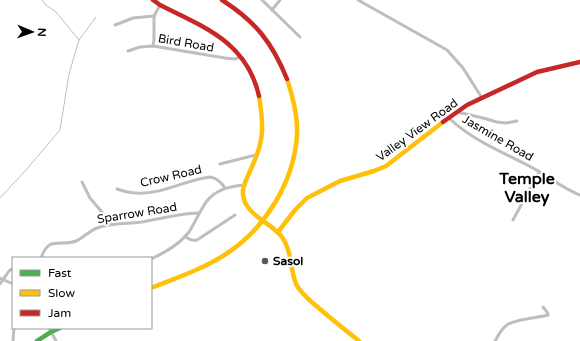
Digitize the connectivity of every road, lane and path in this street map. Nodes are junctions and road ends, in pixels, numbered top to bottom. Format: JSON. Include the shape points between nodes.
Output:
{"nodes":[{"id":1,"x":153,"y":0,"type":"edge"},
{"id":2,"x":222,"y":0,"type":"edge"},
{"id":3,"x":262,"y":0,"type":"edge"},
{"id":4,"x":280,"y":0,"type":"edge"},
{"id":5,"x":358,"y":0,"type":"edge"},
{"id":6,"x":160,"y":5,"type":"junction"},
{"id":7,"x":272,"y":10,"type":"junction"},
{"id":8,"x":154,"y":16,"type":"junction"},
{"id":9,"x":115,"y":25,"type":"dead end"},
{"id":10,"x":300,"y":38,"type":"dead end"},
{"id":11,"x":154,"y":46,"type":"junction"},
{"id":12,"x":128,"y":51,"type":"dead end"},
{"id":13,"x":241,"y":56,"type":"junction"},
{"id":14,"x":580,"y":62,"type":"edge"},
{"id":15,"x":482,"y":98,"type":"junction"},
{"id":16,"x":457,"y":112,"type":"junction"},
{"id":17,"x":449,"y":118,"type":"junction"},
{"id":18,"x":517,"y":121,"type":"dead end"},
{"id":19,"x":256,"y":155,"type":"junction"},
{"id":20,"x":220,"y":164,"type":"dead end"},
{"id":21,"x":539,"y":172,"type":"junction"},
{"id":22,"x":82,"y":182,"type":"dead end"},
{"id":23,"x":245,"y":185,"type":"junction"},
{"id":24,"x":224,"y":188,"type":"junction"},
{"id":25,"x":117,"y":189,"type":"dead end"},
{"id":26,"x":580,"y":195,"type":"edge"},
{"id":27,"x":199,"y":213,"type":"junction"},
{"id":28,"x":235,"y":215,"type":"dead end"},
{"id":29,"x":262,"y":220,"type":"junction"},
{"id":30,"x":513,"y":220,"type":"dead end"},
{"id":31,"x":108,"y":225,"type":"junction"},
{"id":32,"x":278,"y":232,"type":"junction"},
{"id":33,"x":185,"y":236,"type":"junction"},
{"id":34,"x":41,"y":257,"type":"edge"},
{"id":35,"x":152,"y":259,"type":"edge"},
{"id":36,"x":12,"y":269,"type":"edge"},
{"id":37,"x":2,"y":278,"type":"edge"},
{"id":38,"x":12,"y":283,"type":"edge"},
{"id":39,"x":0,"y":284,"type":"edge"},
{"id":40,"x":152,"y":288,"type":"edge"},
{"id":41,"x":543,"y":307,"type":"dead end"},
{"id":42,"x":14,"y":329,"type":"edge"},
{"id":43,"x":50,"y":330,"type":"edge"},
{"id":44,"x":13,"y":341,"type":"edge"},
{"id":45,"x":37,"y":341,"type":"edge"},
{"id":46,"x":56,"y":341,"type":"edge"},
{"id":47,"x":359,"y":341,"type":"edge"},
{"id":48,"x":495,"y":341,"type":"edge"}],
"edges":[{"from":1,"to":6,"type":"street"},
{"from":2,"to":29,"type":"street","via":[[247,17],[268,42],[284,71],[293,101],[295,152],[287,178]]},
{"from":3,"to":7,"type":"street"},
{"from":4,"to":7,"type":"street"},
{"from":5,"to":15,"type":"street","via":[[448,50]]},
{"from":6,"to":8,"type":"street"},
{"from":6,"to":13,"type":"street","via":[[213,33]]},
{"from":7,"to":10,"type":"street"},
{"from":8,"to":9,"type":"street","via":[[133,18]]},
{"from":8,"to":11,"type":"street"},
{"from":11,"to":12,"type":"street","name":"Bird Road","via":[[140,46]]},
{"from":11,"to":13,"type":"street","name":"Bird Road","via":[[225,58],[235,59]]},
{"from":13,"to":19,"type":"street","via":[[256,84],[262,117],[263,133]]},
{"from":14,"to":15,"type":"street","name":"Valley View Road","via":[[537,72]]},
{"from":15,"to":16,"type":"street","name":"Valley View Road"},
{"from":16,"to":17,"type":"street","name":"Valley View Road"},
{"from":16,"to":18,"type":"street","via":[[497,122]]},
{"from":17,"to":21,"type":"street","name":"Jasmine Road","via":[[464,132]]},
{"from":17,"to":32,"type":"street","name":"Valley View Road","via":[[386,166],[340,181],[307,198]]},
{"from":19,"to":20,"type":"street"},
{"from":19,"to":23,"type":"street"},
{"from":21,"to":26,"type":"street","name":"Jasmine Road"},
{"from":21,"to":30,"type":"street","name":"Jasmine Road"},
{"from":22,"to":31,"type":"street","via":[[90,198],[106,217]]},
{"from":23,"to":24,"type":"street"},
{"from":23,"to":29,"type":"street","via":[[245,204]]},
{"from":24,"to":25,"type":"street","name":"Crow Road","via":[[217,179],[210,177],[144,193]]},
{"from":24,"to":27,"type":"street","via":[[206,202]]},
{"from":27,"to":31,"type":"street","name":"Sparrow Road"},
{"from":27,"to":33,"type":"street"},
{"from":28,"to":33,"type":"street","via":[[197,240]]},
{"from":29,"to":32,"type":"street"},
{"from":29,"to":40,"type":"street","via":[[246,238],[225,255]]},
{"from":31,"to":34,"type":"street","name":"Sparrow Road","via":[[93,229],[77,240],[48,246]]},
{"from":32,"to":47,"type":"street","via":[[287,248],[299,289],[321,311]]},
{"from":33,"to":35,"type":"street"},
{"from":36,"to":37,"type":"street"},
{"from":37,"to":38,"type":"street"},
{"from":37,"to":39,"type":"street"},
{"from":41,"to":48,"type":"street","via":[[548,315],[510,323]]},
{"from":42,"to":44,"type":"street"},
{"from":43,"to":45,"type":"street"},
{"from":43,"to":46,"type":"street"}]}
